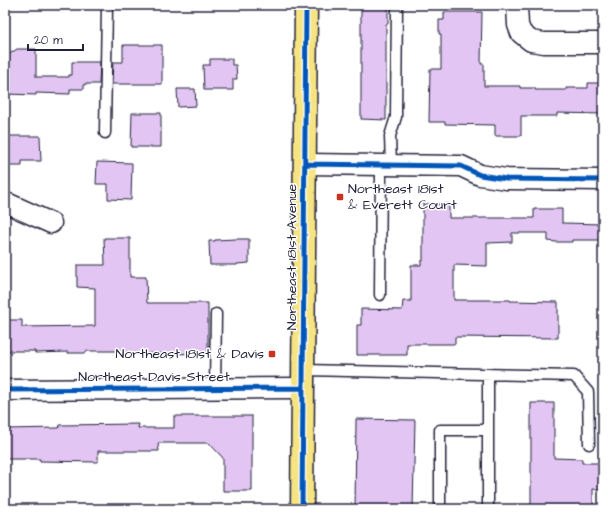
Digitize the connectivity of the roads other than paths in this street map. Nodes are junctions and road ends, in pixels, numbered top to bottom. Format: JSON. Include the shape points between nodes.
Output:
{"nodes":[{"id":1,"x":107,"y":5,"type":"edge"},
{"id":2,"x":306,"y":5,"type":"edge"},
{"id":3,"x":397,"y":5,"type":"edge"},
{"id":4,"x":517,"y":5,"type":"edge"},
{"id":5,"x":603,"y":44,"type":"edge"},
{"id":6,"x":105,"y":133,"type":"dead end"},
{"id":7,"x":305,"y":164,"type":"junction"},
{"id":8,"x":386,"y":165,"type":"junction"},
{"id":9,"x":603,"y":180,"type":"edge"},
{"id":10,"x":5,"y":204,"type":"edge"},
{"id":11,"x":50,"y":223,"type":"dead end"},
{"id":12,"x":380,"y":295,"type":"dead end"},
{"id":13,"x":216,"y":314,"type":"dead end"},
{"id":14,"x":488,"y":374,"type":"junction"},
{"id":15,"x":303,"y":379,"type":"junction"},
{"id":16,"x":215,"y":388,"type":"junction"},
{"id":17,"x":5,"y":390,"type":"edge"},
{"id":18,"x":488,"y":430,"type":"junction"},
{"id":19,"x":589,"y":444,"type":"dead end"},
{"id":20,"x":302,"y":509,"type":"edge"},
{"id":21,"x":440,"y":509,"type":"edge"},
{"id":22,"x":488,"y":509,"type":"edge"}],
"edges":[{"from":1,"to":6,"type":"lane"},
{"from":2,"to":7,"type":"main road","name":"Northeast 181st Avenue"},
{"from":3,"to":8,"type":"lane","via":[[396,117]]},
{"from":4,"to":5,"type":"street","via":[[518,25],[531,41]]},
{"from":7,"to":8,"type":"street"},
{"from":7,"to":15,"type":"main road","name":"Northeast 181st Avenue"},
{"from":8,"to":9,"type":"street","via":[[461,166],[480,176],[506,179]]},
{"from":8,"to":12,"type":"lane"},
{"from":10,"to":11,"type":"street"},
{"from":13,"to":16,"type":"lane"},
{"from":14,"to":15,"type":"lane"},
{"from":14,"to":18,"type":"lane"},
{"from":14,"to":19,"type":"lane","via":[[574,376],[588,392]]},
{"from":15,"to":16,"type":"street","name":"Northeast Davis Street"},
{"from":15,"to":20,"type":"main road","name":"Northeast 181st Avenue"},
{"from":16,"to":17,"type":"street","name":"Northeast Davis Street"},
{"from":18,"to":21,"type":"lane","via":[[440,430]]},
{"from":18,"to":22,"type":"lane"}]}
